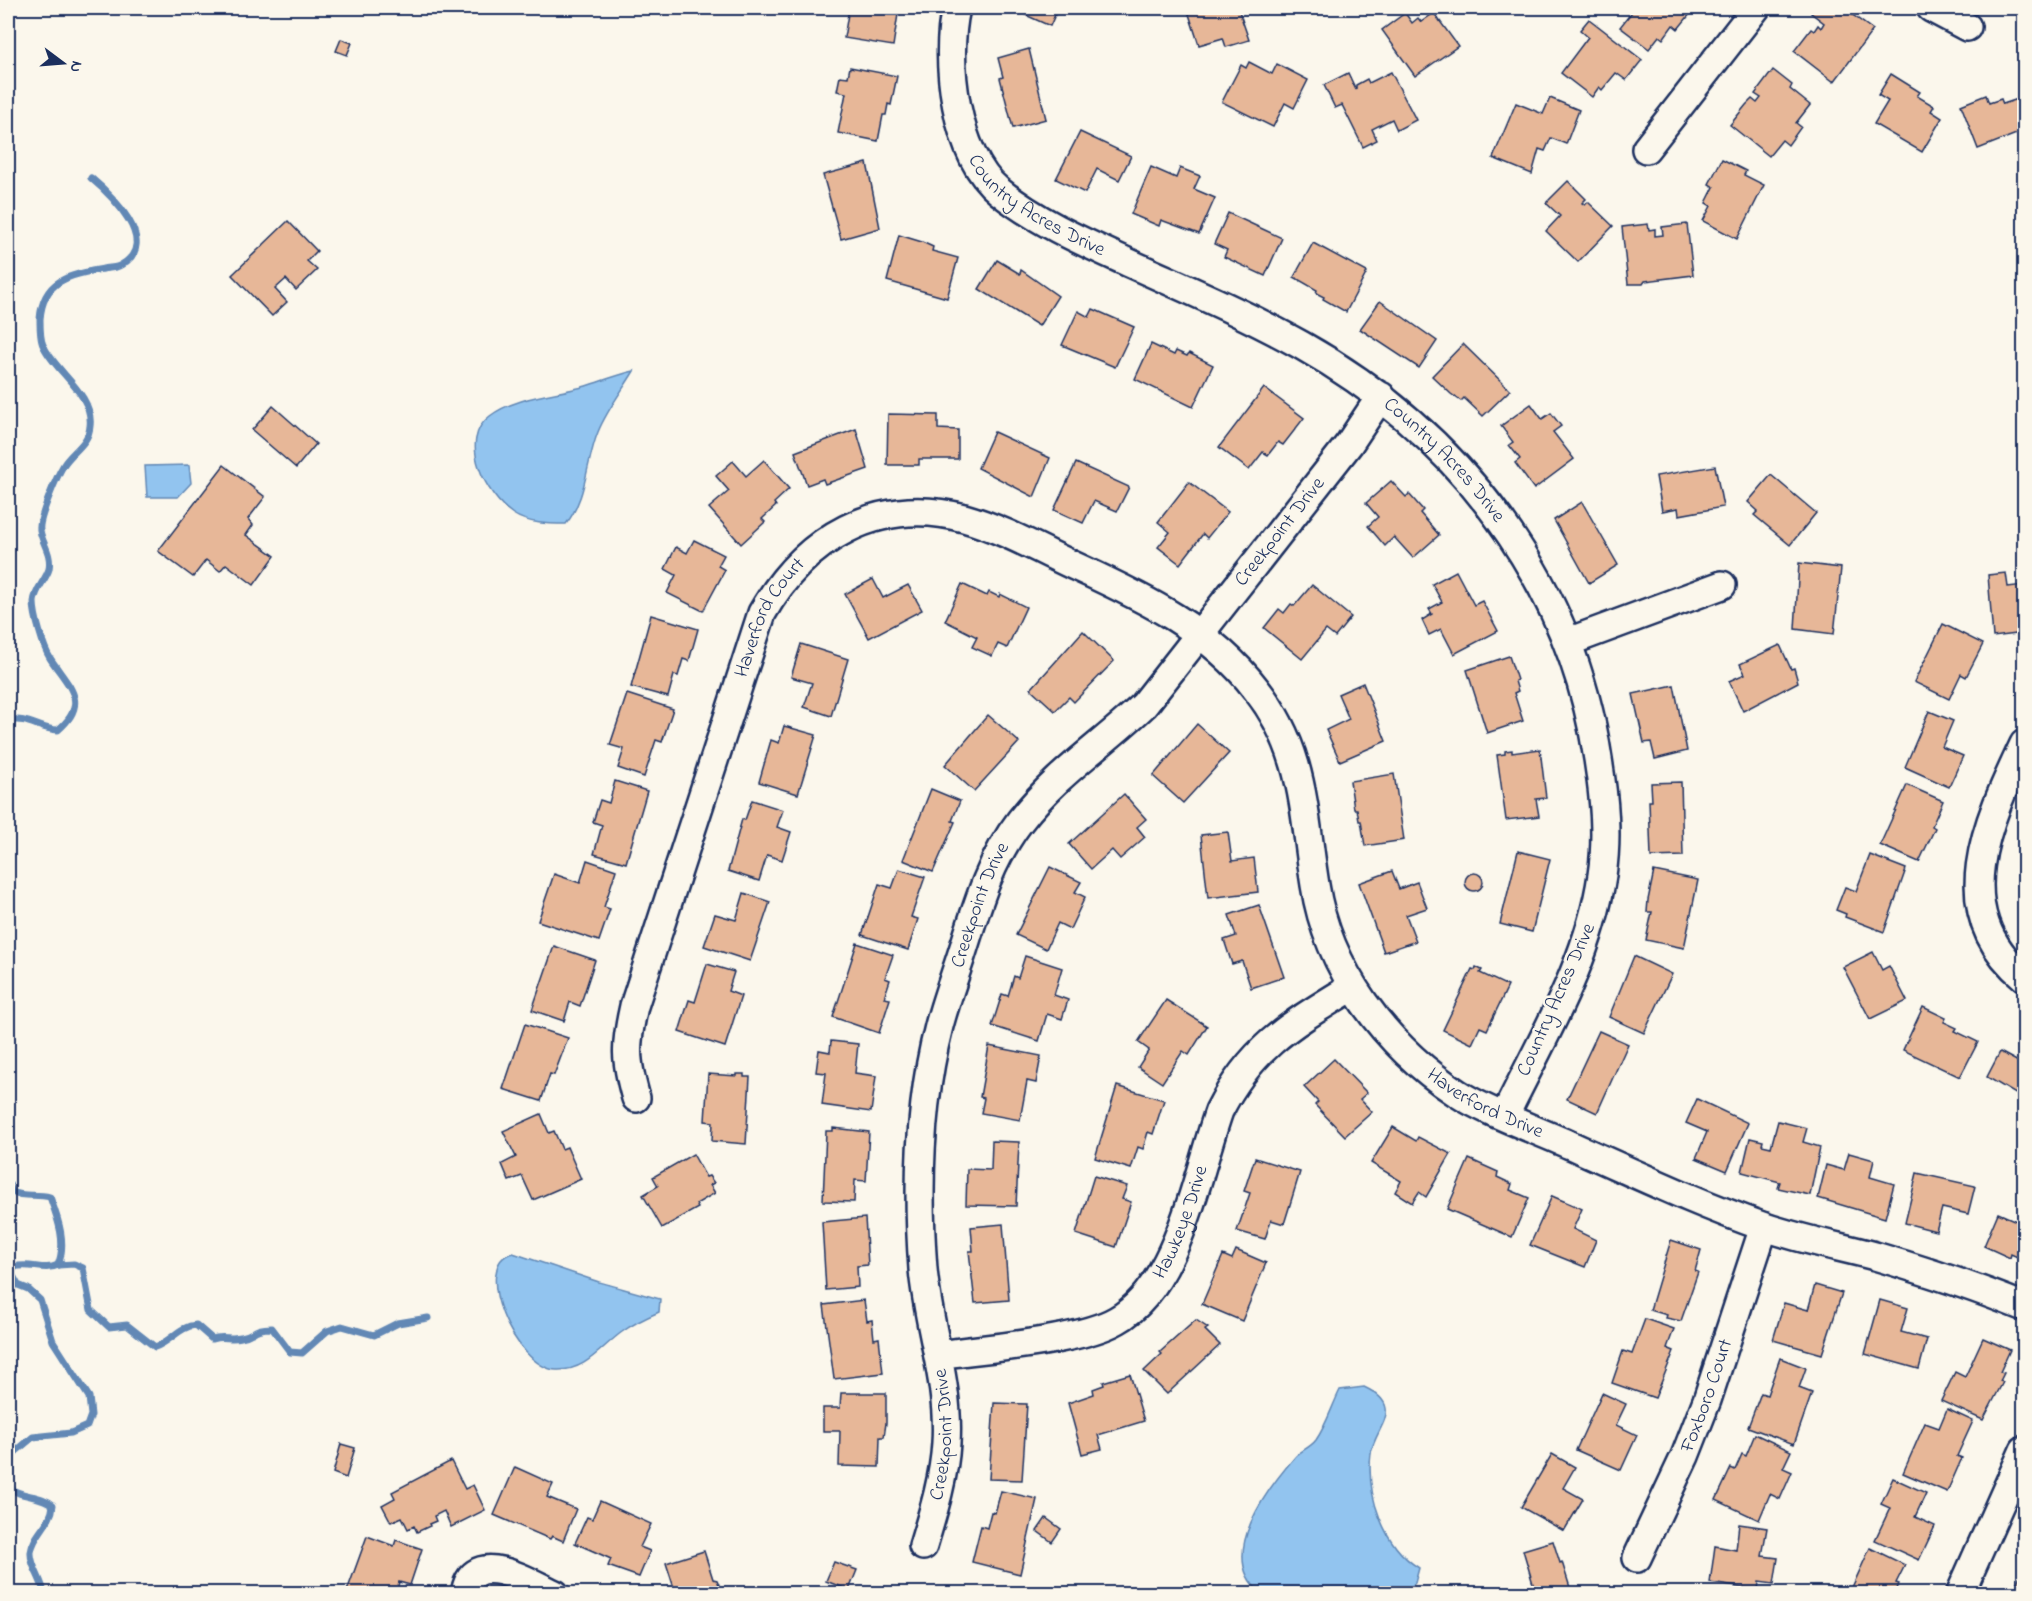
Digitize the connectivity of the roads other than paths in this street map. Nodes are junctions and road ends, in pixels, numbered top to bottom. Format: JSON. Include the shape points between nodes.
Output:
{"nodes":[{"id":1,"x":956,"y":8,"type":"edge"},
{"id":2,"x":1756,"y":8,"type":"edge"},
{"id":3,"x":1932,"y":8,"type":"edge"},
{"id":4,"x":1967,"y":27,"type":"dead end"},
{"id":5,"x":1646,"y":149,"type":"dead end"},
{"id":6,"x":1381,"y":396,"type":"junction"},
{"id":7,"x":1722,"y":585,"type":"dead end"},
{"id":8,"x":1198,"y":633,"type":"junction"},
{"id":9,"x":1568,"y":642,"type":"junction"},
{"id":10,"x":2025,"y":744,"type":"edge"},
{"id":11,"x":2025,"y":977,"type":"edge"},
{"id":12,"x":1352,"y":987,"type":"junction"},
{"id":13,"x":636,"y":1098,"type":"dead end"},
{"id":14,"x":1505,"y":1115,"type":"junction"},
{"id":15,"x":1764,"y":1227,"type":"junction"},
{"id":16,"x":2025,"y":1307,"type":"edge"},
{"id":17,"x":938,"y":1355,"type":"junction"},
{"id":18,"x":2025,"y":1450,"type":"edge"},
{"id":19,"x":923,"y":1546,"type":"dead end"},
{"id":20,"x":1637,"y":1558,"type":"dead end"},
{"id":21,"x":465,"y":1593,"type":"edge"},
{"id":22,"x":555,"y":1593,"type":"edge"},
{"id":23,"x":1960,"y":1593,"type":"edge"}],
"edges":[{"from":1,"to":6,"type":"street","name":"Country Acres Drive","via":[[952,61],[963,128],[971,156],[998,190],[1051,226],[1262,323]]},
{"from":2,"to":5,"type":"street"},
{"from":3,"to":4,"type":"street"},
{"from":6,"to":8,"type":"street","name":"Creekpoint Drive","via":[[1349,444]]},
{"from":6,"to":9,"type":"street","name":"Country Acres Drive","via":[[1451,459],[1483,497],[1528,564]]},
{"from":7,"to":9,"type":"street"},
{"from":8,"to":12,"type":"street","name":"Haverford Drive","via":[[1257,690],[1296,763],[1315,890]]},
{"from":8,"to":13,"type":"street","name":"Haverford Court","via":[[1136,594],[990,527],[940,513],[892,515],[864,522],[838,532],[804,557],[776,587],[762,613],[634,1006],[626,1062]]},
{"from":8,"to":17,"type":"street","name":"Creekpoint Drive","via":[[1144,705],[1064,771],[1039,797],[999,851],[986,879],[939,1027],[922,1134],[923,1271]]},
{"from":9,"to":14,"type":"street","name":"Country Acres Drive","via":[[1595,737],[1606,828],[1603,873],[1595,914],[1581,953]]},
{"from":10,"to":11,"type":"street","via":[[1983,841],[1980,900],[1989,931],[2007,963]]},
{"from":12,"to":14,"type":"street","name":"Haverford Drive","via":[[1378,1022],[1432,1073],[1459,1095]]},
{"from":12,"to":17,"type":"street","name":"Hawkeye Drive","via":[[1281,1031],[1252,1059],[1229,1090],[1164,1270],[1136,1305],[1118,1320],[1077,1333]]},
{"from":14,"to":15,"type":"street","name":"Haverford Drive"},
{"from":15,"to":16,"type":"street","name":"Haverford Drive","via":[[1949,1278]]},
{"from":15,"to":20,"type":"street","name":"Foxboro Court","via":[[1707,1400]]},
{"from":17,"to":19,"type":"street","name":"Creekpoint Drive","via":[[946,1443]]},
{"from":18,"to":23,"type":"street"},
{"from":21,"to":22,"type":"street","via":[[478,1570],[493,1568]]}]}
